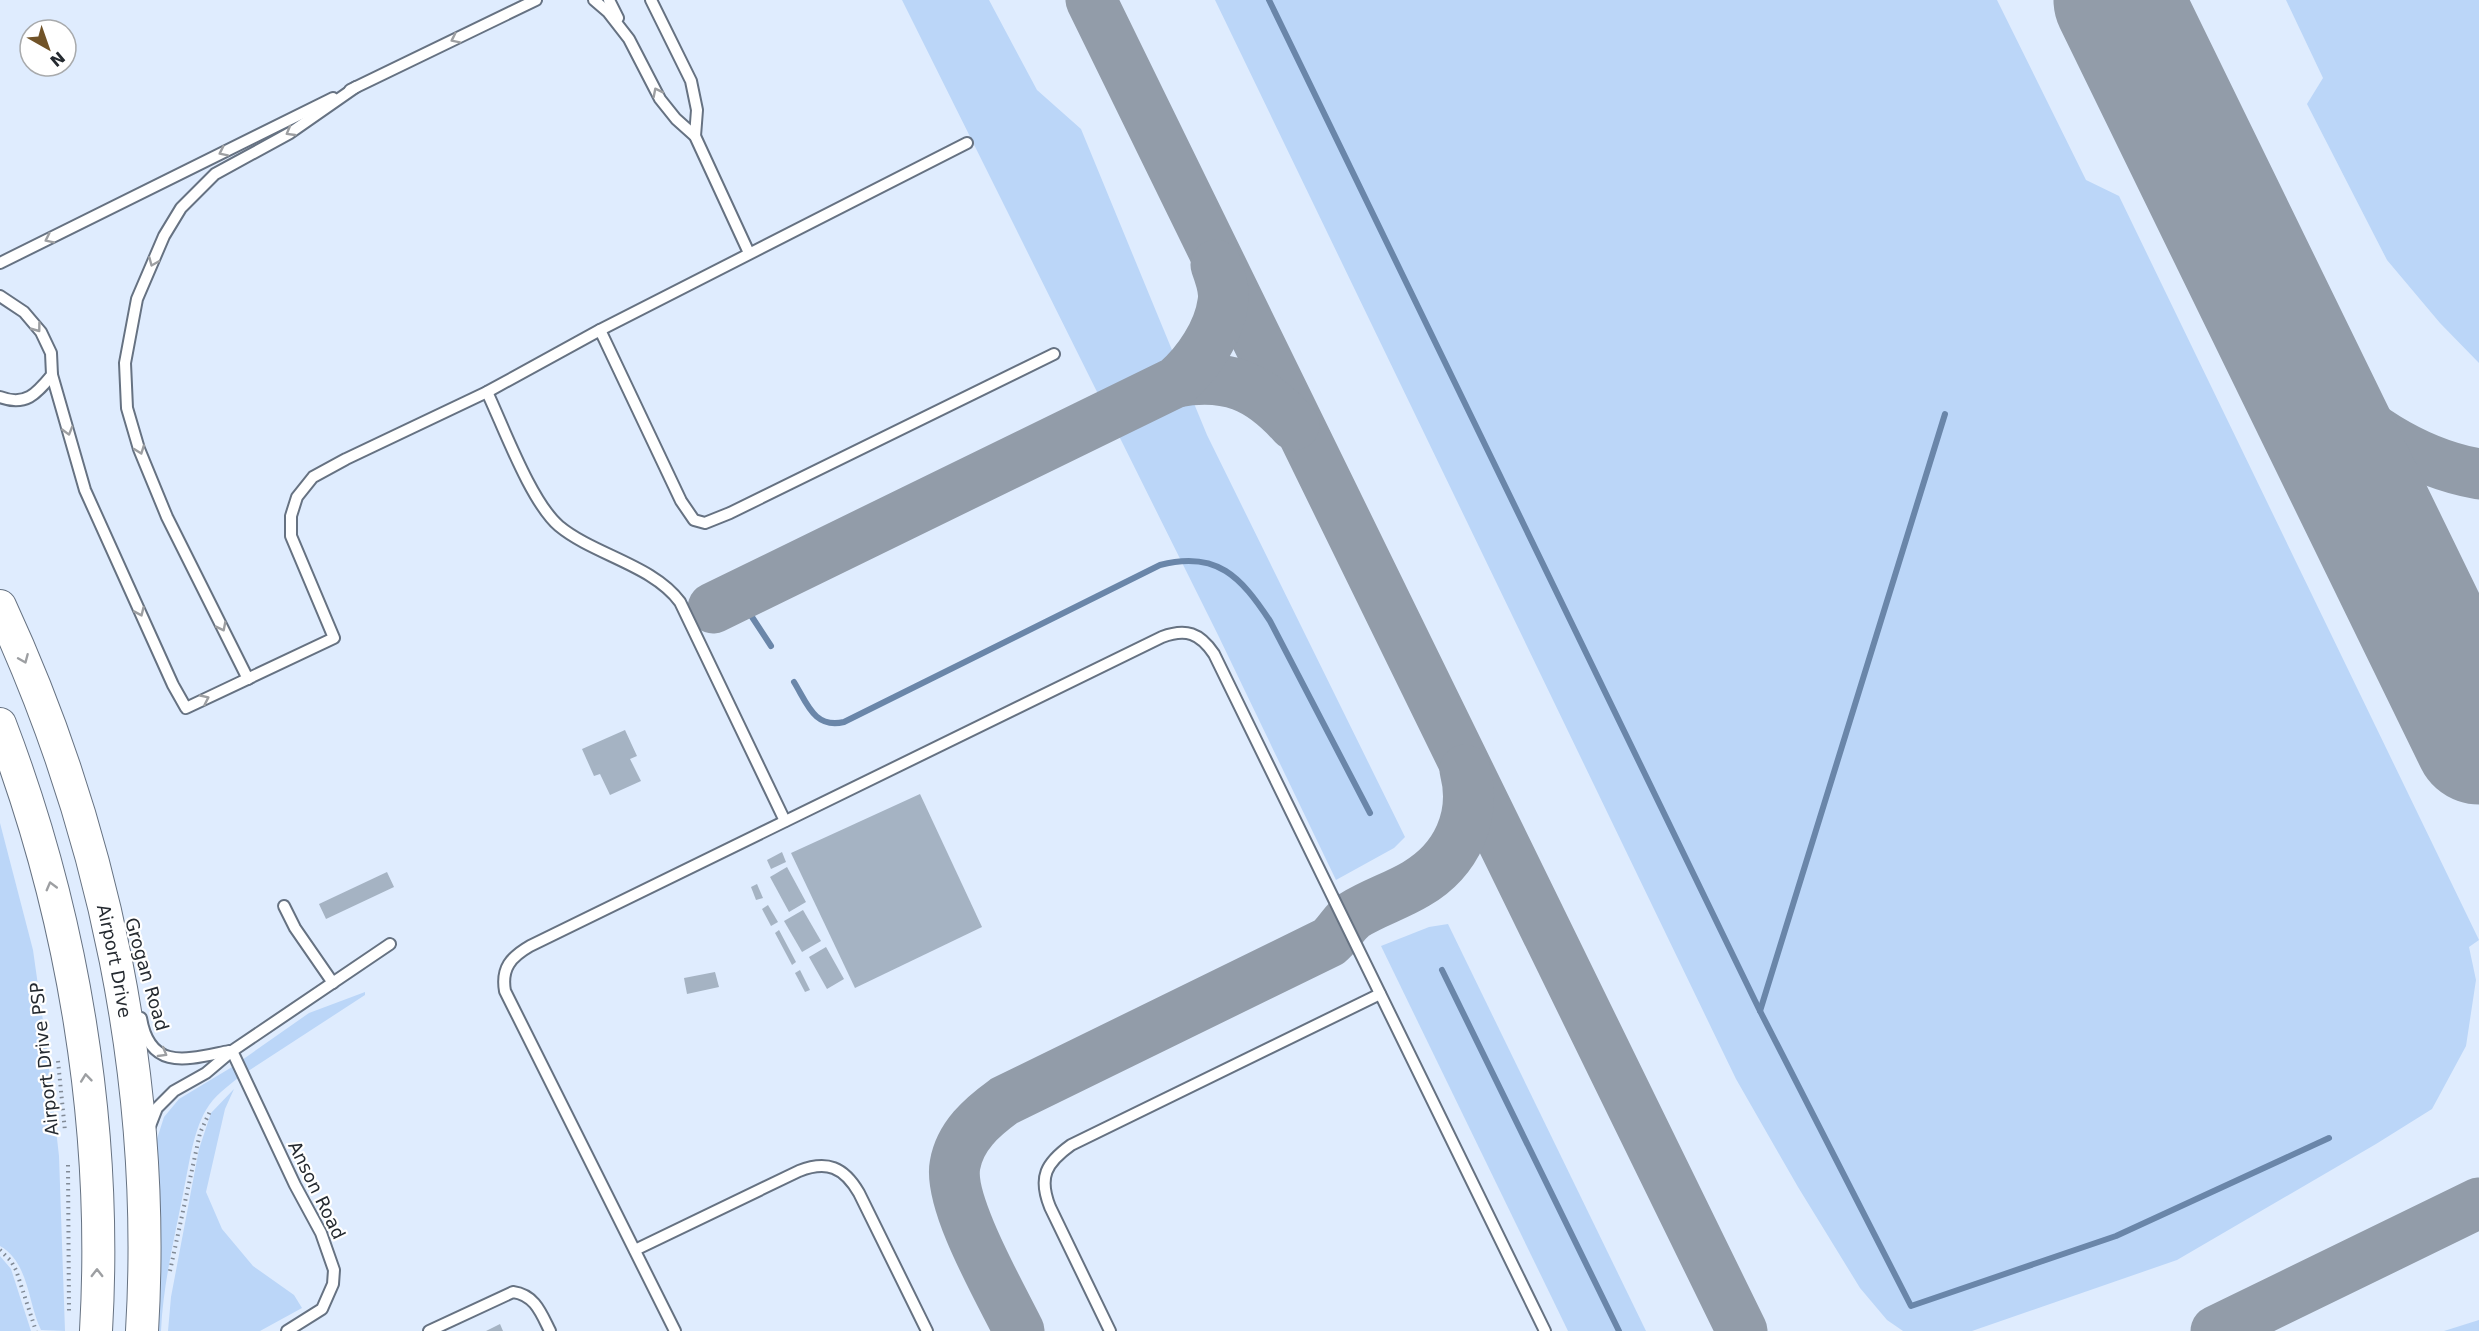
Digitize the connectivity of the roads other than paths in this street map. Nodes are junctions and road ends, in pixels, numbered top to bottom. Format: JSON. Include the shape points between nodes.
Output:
{"nodes":[{"id":1,"x":536,"y":0,"type":"edge"},
{"id":2,"x":594,"y":0,"type":"edge"},
{"id":3,"x":609,"y":0,"type":"edge"},
{"id":4,"x":651,"y":0,"type":"edge"},
{"id":5,"x":629,"y":39,"type":"junction"},
{"id":6,"x":356,"y":87,"type":"junction"},
{"id":7,"x":695,"y":136,"type":"junction"},
{"id":8,"x":967,"y":143,"type":"dead end"},
{"id":9,"x":749,"y":253,"type":"junction"},
{"id":10,"x":0,"y":263,"type":"edge"},
{"id":11,"x":0,"y":296,"type":"edge"},
{"id":12,"x":600,"y":330,"type":"junction"},
{"id":13,"x":1053,"y":354,"type":"dead end"},
{"id":14,"x":52,"y":375,"type":"junction"},
{"id":15,"x":487,"y":392,"type":"junction"},
{"id":16,"x":0,"y":398,"type":"edge"},
{"id":17,"x":0,"y":606,"type":"edge"},
{"id":18,"x":248,"y":679,"type":"junction"},
{"id":19,"x":0,"y":724,"type":"edge"},
{"id":20,"x":785,"y":821,"type":"junction"},
{"id":21,"x":94,"y":864,"type":"junction"},
{"id":22,"x":284,"y":906,"type":"dead end"},
{"id":23,"x":390,"y":944,"type":"dead end"},
{"id":24,"x":126,"y":950,"type":"dead end"},
{"id":25,"x":333,"y":983,"type":"junction"},
{"id":26,"x":1380,"y":994,"type":"junction"},
{"id":27,"x":140,"y":1010,"type":"dead end"},
{"id":28,"x":232,"y":1051,"type":"junction"},
{"id":29,"x":142,"y":1171,"type":"junction"},
{"id":30,"x":635,"y":1250,"type":"junction"},
{"id":31,"x":83,"y":1326,"type":"edge"},
{"id":32,"x":142,"y":1331,"type":"edge"},
{"id":33,"x":287,"y":1331,"type":"edge"},
{"id":34,"x":429,"y":1331,"type":"edge"},
{"id":35,"x":550,"y":1331,"type":"edge"},
{"id":36,"x":675,"y":1331,"type":"edge"},
{"id":37,"x":927,"y":1331,"type":"edge"},
{"id":38,"x":1110,"y":1331,"type":"edge"},
{"id":39,"x":1545,"y":1331,"type":"edge"}],
"edges":[{"from":1,"to":6,"type":"lane","one_way":true},
{"from":2,"to":5,"type":"lane"},
{"from":3,"to":5,"type":"lane"},
{"from":4,"to":7,"type":"lane","via":[[691,81],[697,110]]},
{"from":7,"to":5,"type":"lane","one_way":true,"via":[[660,99]]},
{"from":6,"to":10,"type":"lane","one_way":true},
{"from":6,"to":18,"type":"lane","one_way":true,"via":[[290,133],[215,174],[181,208],[164,236],[137,299],[125,363],[127,408],[139,449],[167,517]]},
{"from":7,"to":9,"type":"lane"},
{"from":8,"to":9,"type":"lane"},
{"from":9,"to":12,"type":"lane"},
{"from":11,"to":14,"type":"lane","one_way":true,"via":[[24,312],[41,332],[51,353]]},
{"from":12,"to":13,"type":"lane","via":[[681,501],[694,520],[705,523]]},
{"from":12,"to":15,"type":"lane"},
{"from":14,"to":16,"type":"lane","via":[[36,394],[23,401]]},
{"from":14,"to":18,"type":"lane","one_way":true,"via":[[85,490],[186,708]]},
{"from":15,"to":18,"type":"lane","via":[[313,477],[297,497],[291,516],[291,536],[334,638]]},
{"from":15,"to":20,"type":"lane","via":[[536,495],[552,518],[571,533],[658,581],[680,602]]},
{"from":17,"to":21,"type":"main road","name":"Airport Drive","one_way":true,"via":[[55,740]]},
{"from":31,"to":19,"type":"main road","one_way":true,"via":[[97,1193],[81,1034],[31,810]]},
{"from":20,"to":26,"type":"lane","via":[[1162,637],[1187,632],[1202,639],[1214,654]]},
{"from":20,"to":30,"type":"lane","via":[[515,954],[505,972],[505,991]]},
{"from":21,"to":24,"type":"lane","name":"Grogan Road"},
{"from":21,"to":29,"type":"main road","name":"Airport Drive","via":[[124,1010]]},
{"from":22,"to":25,"type":"lane"},
{"from":23,"to":25,"type":"lane","name":"Grogan Road"},
{"from":25,"to":28,"type":"lane","name":"Grogan Road"},
{"from":26,"to":38,"type":"lane","via":[[1071,1145],[1056,1157],[1046,1173],[1043,1189]]},
{"from":26,"to":39,"type":"lane"},
{"from":27,"to":28,"type":"lane","name":"Grogan Road","one_way":true,"via":[[147,1040],[167,1058],[186,1060]]},
{"from":28,"to":29,"type":"lane","name":"Grogan Road","via":[[206,1073],[163,1099],[151,1118]]},
{"from":28,"to":33,"type":"lane","name":"Anson Road","via":[[321,1233],[334,1270],[333,1284],[322,1309]]},
{"from":29,"to":32,"type":"main road","name":"Airport Drive"},
{"from":30,"to":36,"type":"lane"},
{"from":30,"to":37,"type":"lane","via":[[799,1171],[817,1165],[833,1167],[848,1177],[859,1193]]},
{"from":34,"to":35,"type":"lane","via":[[513,1292],[532,1299]]}]}
